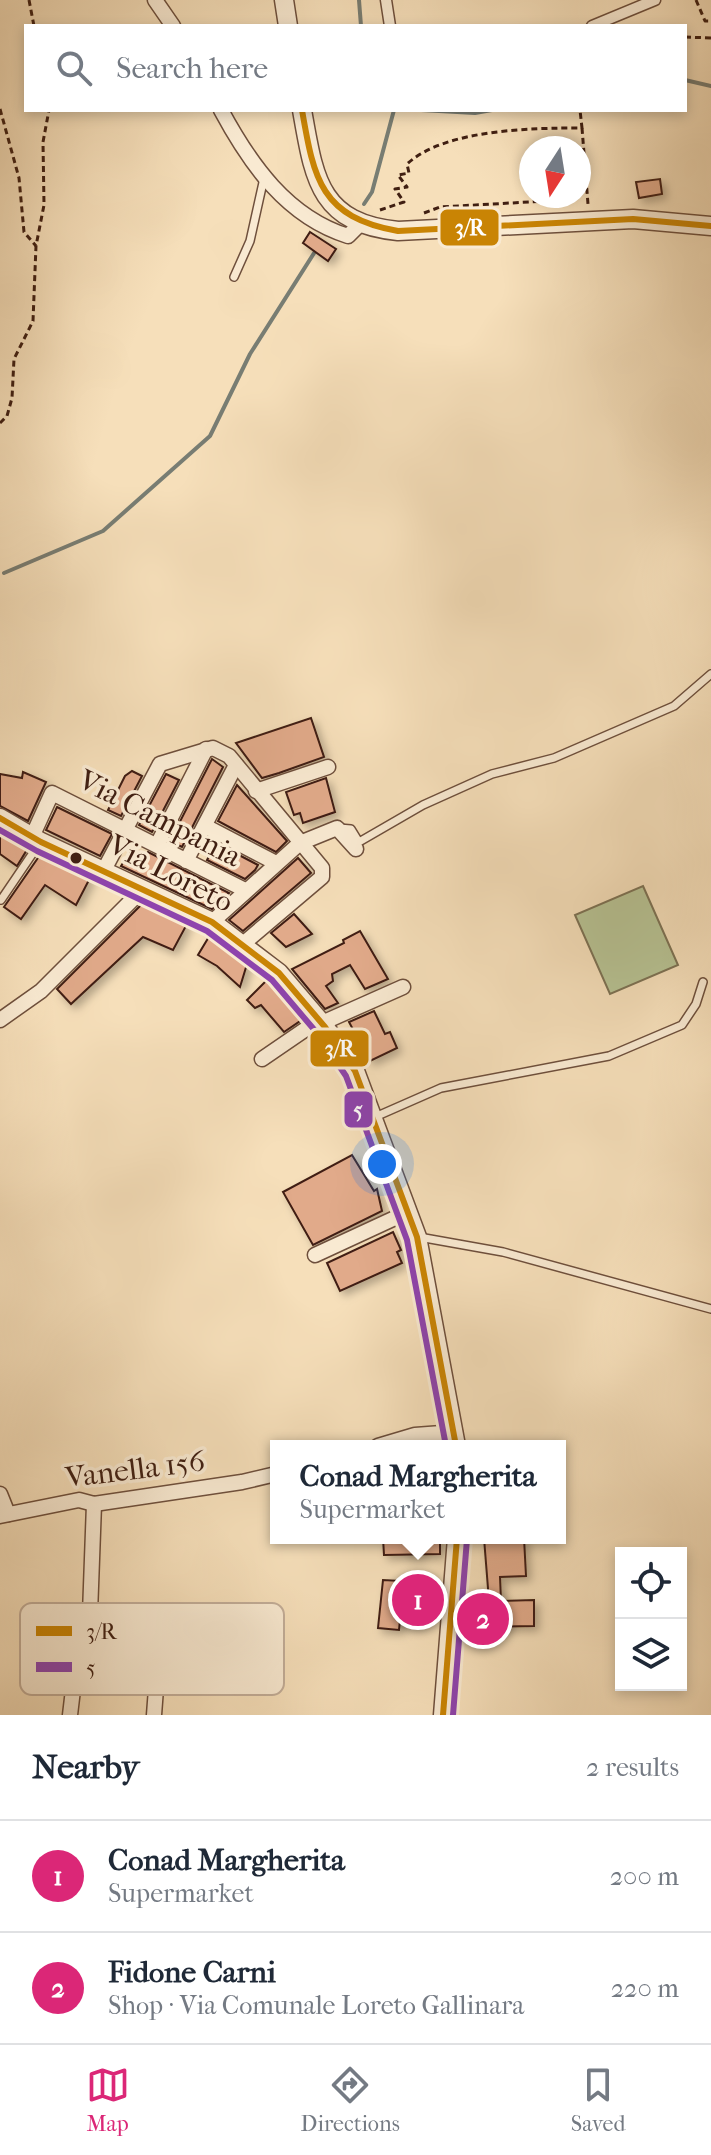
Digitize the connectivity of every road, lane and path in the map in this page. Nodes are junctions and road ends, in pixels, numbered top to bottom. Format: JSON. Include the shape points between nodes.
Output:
{"nodes":[{"id":1,"x":29,"y":0,"type":"edge"},
{"id":2,"x":155,"y":0,"type":"edge"},
{"id":3,"x":284,"y":0,"type":"edge"},
{"id":4,"x":386,"y":0,"type":"edge"},
{"id":5,"x":655,"y":0,"type":"edge"},
{"id":6,"x":696,"y":0,"type":"edge"},
{"id":7,"x":711,"y":21,"type":"edge"},
{"id":8,"x":34,"y":24,"type":"edge"},
{"id":9,"x":172,"y":24,"type":"edge"},
{"id":10,"x":288,"y":24,"type":"edge"},
{"id":11,"x":390,"y":24,"type":"edge"},
{"id":12,"x":597,"y":24,"type":"edge"},
{"id":13,"x":687,"y":37,"type":"edge"},
{"id":14,"x":711,"y":38,"type":"edge"},
{"id":15,"x":0,"y":109,"type":"edge"},
{"id":16,"x":49,"y":112,"type":"edge"},
{"id":17,"x":222,"y":112,"type":"edge"},
{"id":18,"x":302,"y":112,"type":"edge"},
{"id":19,"x":580,"y":112,"type":"edge"},
{"id":20,"x":582,"y":128,"type":"junction"},
{"id":21,"x":583,"y":136,"type":"edge"},
{"id":22,"x":264,"y":178,"type":"junction"},
{"id":23,"x":519,"y":203,"type":"edge"},
{"id":24,"x":390,"y":216,"type":"dead end"},
{"id":25,"x":413,"y":217,"type":"dead end"},
{"id":26,"x":360,"y":224,"type":"junction"},
{"id":27,"x":711,"y":226,"type":"edge"},
{"id":28,"x":36,"y":246,"type":"junction"},
{"id":29,"x":234,"y":277,"type":"dead end"},
{"id":30,"x":0,"y":423,"type":"edge"},
{"id":31,"x":711,"y":674,"type":"edge"},
{"id":32,"x":206,"y":749,"type":"junction"},
{"id":33,"x":236,"y":765,"type":"junction"},
{"id":34,"x":328,"y":767,"type":"dead end"},
{"id":35,"x":256,"y":791,"type":"junction"},
{"id":36,"x":0,"y":818,"type":"edge"},
{"id":37,"x":205,"y":826,"type":"junction"},
{"id":38,"x":337,"y":828,"type":"junction"},
{"id":39,"x":126,"y":830,"type":"junction"},
{"id":40,"x":36,"y":839,"type":"junction"},
{"id":41,"x":300,"y":843,"type":"junction"},
{"id":42,"x":157,"y":845,"type":"junction"},
{"id":43,"x":356,"y":849,"type":"dead end"},
{"id":44,"x":186,"y":861,"type":"junction"},
{"id":45,"x":276,"y":863,"type":"junction"},
{"id":46,"x":104,"y":870,"type":"junction"},
{"id":47,"x":143,"y":889,"type":"junction"},
{"id":48,"x":245,"y":890,"type":"junction"},
{"id":49,"x":1,"y":900,"type":"edge"},
{"id":50,"x":212,"y":922,"type":"junction"},
{"id":51,"x":244,"y":943,"type":"junction"},
{"id":52,"x":703,"y":982,"type":"dead end"},
{"id":53,"x":403,"y":987,"type":"dead end"},
{"id":54,"x":0,"y":1020,"type":"edge"},
{"id":55,"x":320,"y":1021,"type":"junction"},
{"id":56,"x":262,"y":1059,"type":"dead end"},
{"id":57,"x":373,"y":1118,"type":"junction"},
{"id":58,"x":408,"y":1212,"type":"junction"},
{"id":59,"x":417,"y":1237,"type":"junction"},
{"id":60,"x":315,"y":1255,"type":"dead end"},
{"id":61,"x":711,"y":1309,"type":"edge"},
{"id":62,"x":455,"y":1439,"type":"edge"},
{"id":63,"x":398,"y":1440,"type":"edge"},
{"id":64,"x":270,"y":1475,"type":"edge"},
{"id":65,"x":0,"y":1494,"type":"edge"},
{"id":66,"x":94,"y":1504,"type":"junction"},
{"id":67,"x":4,"y":1515,"type":"edge"},
{"id":68,"x":457,"y":1544,"type":"edge"},
{"id":69,"x":90,"y":1603,"type":"edge"},
{"id":70,"x":72,"y":1695,"type":"edge"},
{"id":71,"x":156,"y":1695,"type":"edge"},
{"id":72,"x":70,"y":1715,"type":"edge"},
{"id":73,"x":154,"y":1715,"type":"edge"},
{"id":74,"x":443,"y":1715,"type":"edge"}],
"edges":[{"from":1,"to":8,"type":"path"},
{"from":2,"to":9,"type":"street"},
{"from":3,"to":10,"type":"street"},
{"from":4,"to":11,"type":"street"},
{"from":5,"to":12,"type":"street"},
{"from":6,"to":7,"type":"path","via":[[705,21]]},
{"from":13,"to":14,"type":"path"},
{"from":15,"to":28,"type":"path","via":[[19,178],[24,232]]},
{"from":16,"to":28,"type":"path","via":[[43,142],[44,205]]},
{"from":17,"to":22,"type":"street"},
{"from":18,"to":26,"type":"street","via":[[313,174],[335,206]]},
{"from":19,"to":20,"type":"path"},
{"from":20,"to":21,"type":"path"},
{"from":20,"to":24,"type":"path","via":[[495,134],[422,150],[407,164],[409,173],[398,175],[407,187],[395,189],[404,202],[378,211]]},
{"from":22,"to":26,"type":"street","via":[[284,199],[335,232],[348,236]]},
{"from":22,"to":29,"type":"lane","via":[[250,241]]},
{"from":23,"to":25,"type":"path","via":[[440,207]]},
{"from":26,"to":27,"type":"street","via":[[398,231],[633,219]]},
{"from":28,"to":30,"type":"path","via":[[33,321],[14,359],[12,398]]},
{"from":31,"to":38,"type":"lane","via":[[674,706],[554,758],[492,774],[359,842],[351,829]]},
{"from":32,"to":33,"type":"street","via":[[229,756]]},
{"from":32,"to":39,"type":"street","via":[[160,764]]},
{"from":32,"to":42,"type":"street"},
{"from":33,"to":35,"type":"street"},
{"from":33,"to":37,"type":"street"},
{"from":34,"to":35,"type":"street"},
{"from":35,"to":41,"type":"street"},
{"from":36,"to":40,"type":"street","name":"Via Loreto"},
{"from":37,"to":44,"type":"street"},
{"from":37,"to":45,"type":"street"},
{"from":38,"to":41,"type":"street"},
{"from":38,"to":43,"type":"street"},
{"from":39,"to":40,"type":"street","name":"Via Campania","via":[[52,793]]},
{"from":39,"to":42,"type":"street","name":"Via Campania"},
{"from":39,"to":46,"type":"street"},
{"from":40,"to":46,"type":"street","name":"Via Loreto"},
{"from":40,"to":49,"type":"lane"},
{"from":41,"to":45,"type":"street"},
{"from":41,"to":51,"type":"street","via":[[322,868],[322,877]]},
{"from":42,"to":44,"type":"street","name":"Via Campania"},
{"from":44,"to":48,"type":"street","name":"Via Campania"},
{"from":45,"to":48,"type":"street"},
{"from":46,"to":47,"type":"street","name":"Via Loreto"},
{"from":47,"to":50,"type":"street","name":"Via Loreto"},
{"from":47,"to":54,"type":"street","via":[[41,991]]},
{"from":48,"to":50,"type":"street"},
{"from":50,"to":51,"type":"street","name":"Via Loreto"},
{"from":51,"to":55,"type":"street","name":"Via Loreto","via":[[279,973]]},
{"from":52,"to":57,"type":"lane","via":[[682,1025],[609,1056],[441,1088]]},
{"from":53,"to":55,"type":"street"},
{"from":55,"to":56,"type":"street"},
{"from":55,"to":57,"type":"street","name":"Via Loreto","via":[[355,1071]]},
{"from":57,"to":58,"type":"street","name":"Via Loreto"},
{"from":58,"to":59,"type":"street","name":"Via Loreto"},
{"from":58,"to":60,"type":"street"},
{"from":59,"to":61,"type":"lane","via":[[503,1252]]},
{"from":59,"to":62,"type":"street","name":"Via Loreto"},
{"from":62,"to":63,"type":"street","via":[[415,1435]]},
{"from":64,"to":66,"type":"street","name":"Vanella 156"},
{"from":65,"to":67,"type":"street"},
{"from":66,"to":67,"type":"street","name":"Vanella 156","via":[[79,1500]]},
{"from":66,"to":69,"type":"street"},
{"from":68,"to":74,"type":"street"},
{"from":70,"to":72,"type":"street"},
{"from":71,"to":73,"type":"street"}]}
